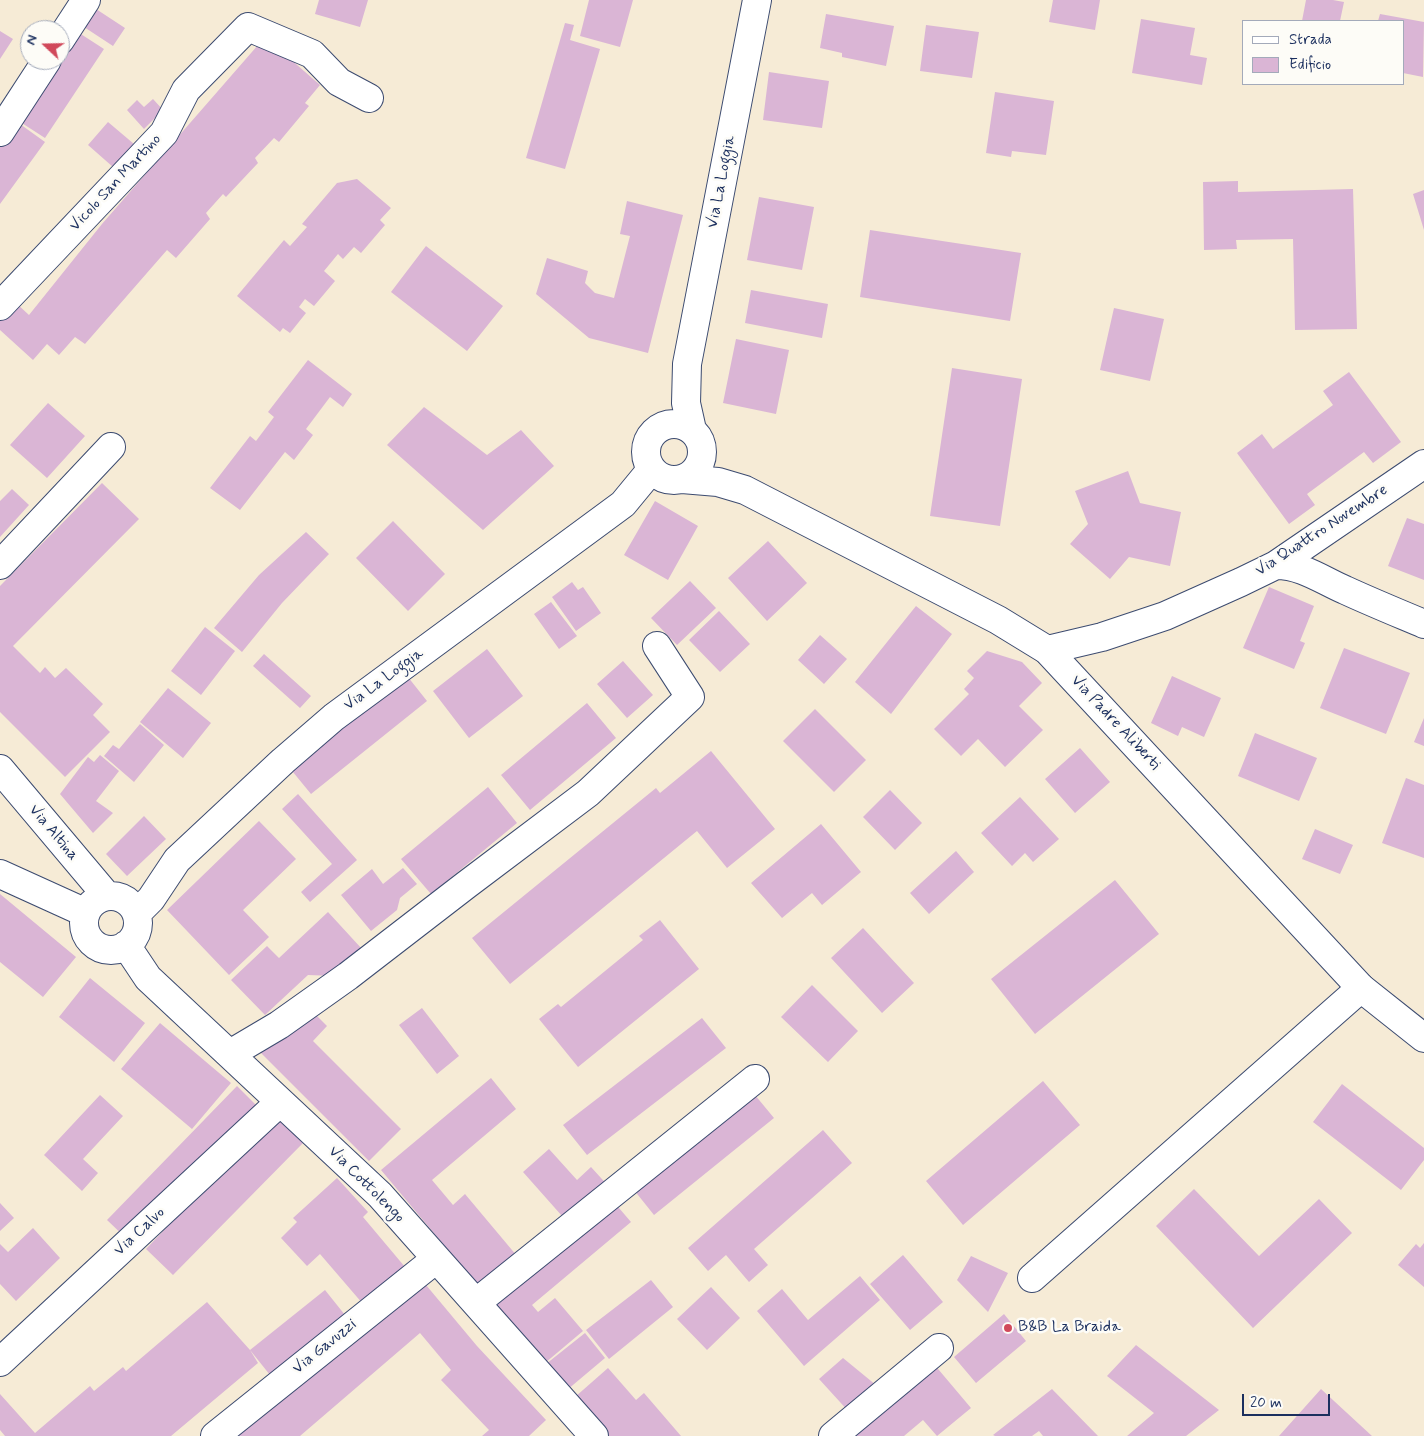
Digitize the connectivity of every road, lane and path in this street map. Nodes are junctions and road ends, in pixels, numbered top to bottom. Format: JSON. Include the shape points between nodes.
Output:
{"nodes":[{"id":1,"x":86,"y":0,"type":"edge"},
{"id":2,"x":757,"y":0,"type":"edge"},
{"id":3,"x":70,"y":25,"type":"edge"},
{"id":4,"x":40,"y":70,"type":"edge"},
{"id":5,"x":369,"y":98,"type":"dead end"},
{"id":6,"x":0,"y":132,"type":"edge"},
{"id":7,"x":0,"y":306,"type":"edge"},
{"id":8,"x":687,"y":364,"type":"junction"},
{"id":9,"x":656,"y":430,"type":"junction"},
{"id":10,"x":696,"y":437,"type":"junction"},
{"id":11,"x":111,"y":447,"type":"dead end"},
{"id":12,"x":1424,"y":464,"type":"edge"},
{"id":13,"x":651,"y":470,"type":"junction"},
{"id":14,"x":682,"y":479,"type":"junction"},
{"id":15,"x":745,"y":490,"type":"junction"},
{"id":16,"x":1276,"y":564,"type":"junction"},
{"id":17,"x":0,"y":565,"type":"edge"},
{"id":18,"x":1424,"y":624,"type":"edge"},
{"id":19,"x":658,"y":646,"type":"dead end"},
{"id":20,"x":1047,"y":650,"type":"junction"},
{"id":21,"x":0,"y":769,"type":"edge"},
{"id":22,"x":0,"y":874,"type":"edge"},
{"id":23,"x":96,"y":904,"type":"junction"},
{"id":24,"x":137,"y":913,"type":"junction"},
{"id":25,"x":126,"y":946,"type":"junction"},
{"id":26,"x":1361,"y":988,"type":"junction"},
{"id":27,"x":1424,"y":1038,"type":"edge"},
{"id":28,"x":230,"y":1054,"type":"junction"},
{"id":29,"x":755,"y":1079,"type":"dead end"},
{"id":30,"x":280,"y":1102,"type":"junction"},
{"id":31,"x":436,"y":1259,"type":"junction"},
{"id":32,"x":1032,"y":1278,"type":"dead end"},
{"id":33,"x":477,"y":1302,"type":"junction"},
{"id":34,"x":939,"y":1348,"type":"dead end"},
{"id":35,"x":0,"y":1362,"type":"edge"},
{"id":36,"x":215,"y":1436,"type":"edge"},
{"id":37,"x":594,"y":1436,"type":"edge"},
{"id":38,"x":833,"y":1436,"type":"edge"}],
"edges":[{"from":1,"to":3,"type":"street"},
{"from":2,"to":8,"type":"street","name":"Via La Loggia"},
{"from":4,"to":6,"type":"street"},
{"from":5,"to":7,"type":"street","name":"Vicolo San Martino","via":[[339,82],[312,54],[248,27],[186,90],[164,133]]},
{"from":8,"to":9,"type":"street","name":"Via La Loggia"},
{"from":8,"to":10,"type":"street","name":"Via La Loggia","via":[[686,403]]},
{"from":9,"to":10,"type":"street","via":[[680,424]]},
{"from":9,"to":13,"type":"street","via":[[646,444]]},
{"from":10,"to":14,"type":"street","via":[[702,454],[700,463]]},
{"from":10,"to":15,"type":"street","name":"Via Padre Aliberti"},
{"from":11,"to":17,"type":"street"},
{"from":12,"to":16,"type":"street","name":"Via Quattro Novembre"},
{"from":13,"to":14,"type":"street","via":[[668,480]]},
{"from":13,"to":24,"type":"street","name":"Via La Loggia","via":[[623,504],[334,717],[177,860],[151,899]]},
{"from":14,"to":15,"type":"street","name":"Via Padre Aliberti","via":[[718,482]]},
{"from":15,"to":20,"type":"street","name":"Via Padre Aliberti","via":[[998,620]]},
{"from":16,"to":18,"type":"street","via":[[1305,570]]},
{"from":16,"to":20,"type":"street","name":"Via Quattro Novembre","via":[[1166,616],[1102,637]]},
{"from":19,"to":28,"type":"street","via":[[690,696],[588,793],[348,976]]},
{"from":20,"to":26,"type":"street","name":"Via Padre Aliberti"},
{"from":21,"to":23,"type":"street","name":"Via Altina"},
{"from":22,"to":23,"type":"street"},
{"from":23,"to":24,"type":"street","via":[[121,898]]},
{"from":23,"to":25,"type":"street","via":[[85,926],[86,933],[100,948],[114,950]]},
{"from":24,"to":25,"type":"street","via":[[136,934]]},
{"from":25,"to":28,"type":"street","name":"Via Cottolengo","via":[[148,978]]},
{"from":26,"to":27,"type":"street","name":"Via Padre Aliberti"},
{"from":26,"to":32,"type":"street"},
{"from":28,"to":30,"type":"street","name":"Via Cottolengo"},
{"from":29,"to":33,"type":"street"},
{"from":30,"to":31,"type":"street","name":"Via Cottolengo","via":[[380,1195]]},
{"from":30,"to":35,"type":"street","name":"Via Calvo"},
{"from":31,"to":33,"type":"street","name":"Via Cottolengo"},
{"from":31,"to":36,"type":"street","name":"Via Gavuzzi"},
{"from":33,"to":37,"type":"street","name":"Via Cottolengo"},
{"from":34,"to":38,"type":"street"}]}
